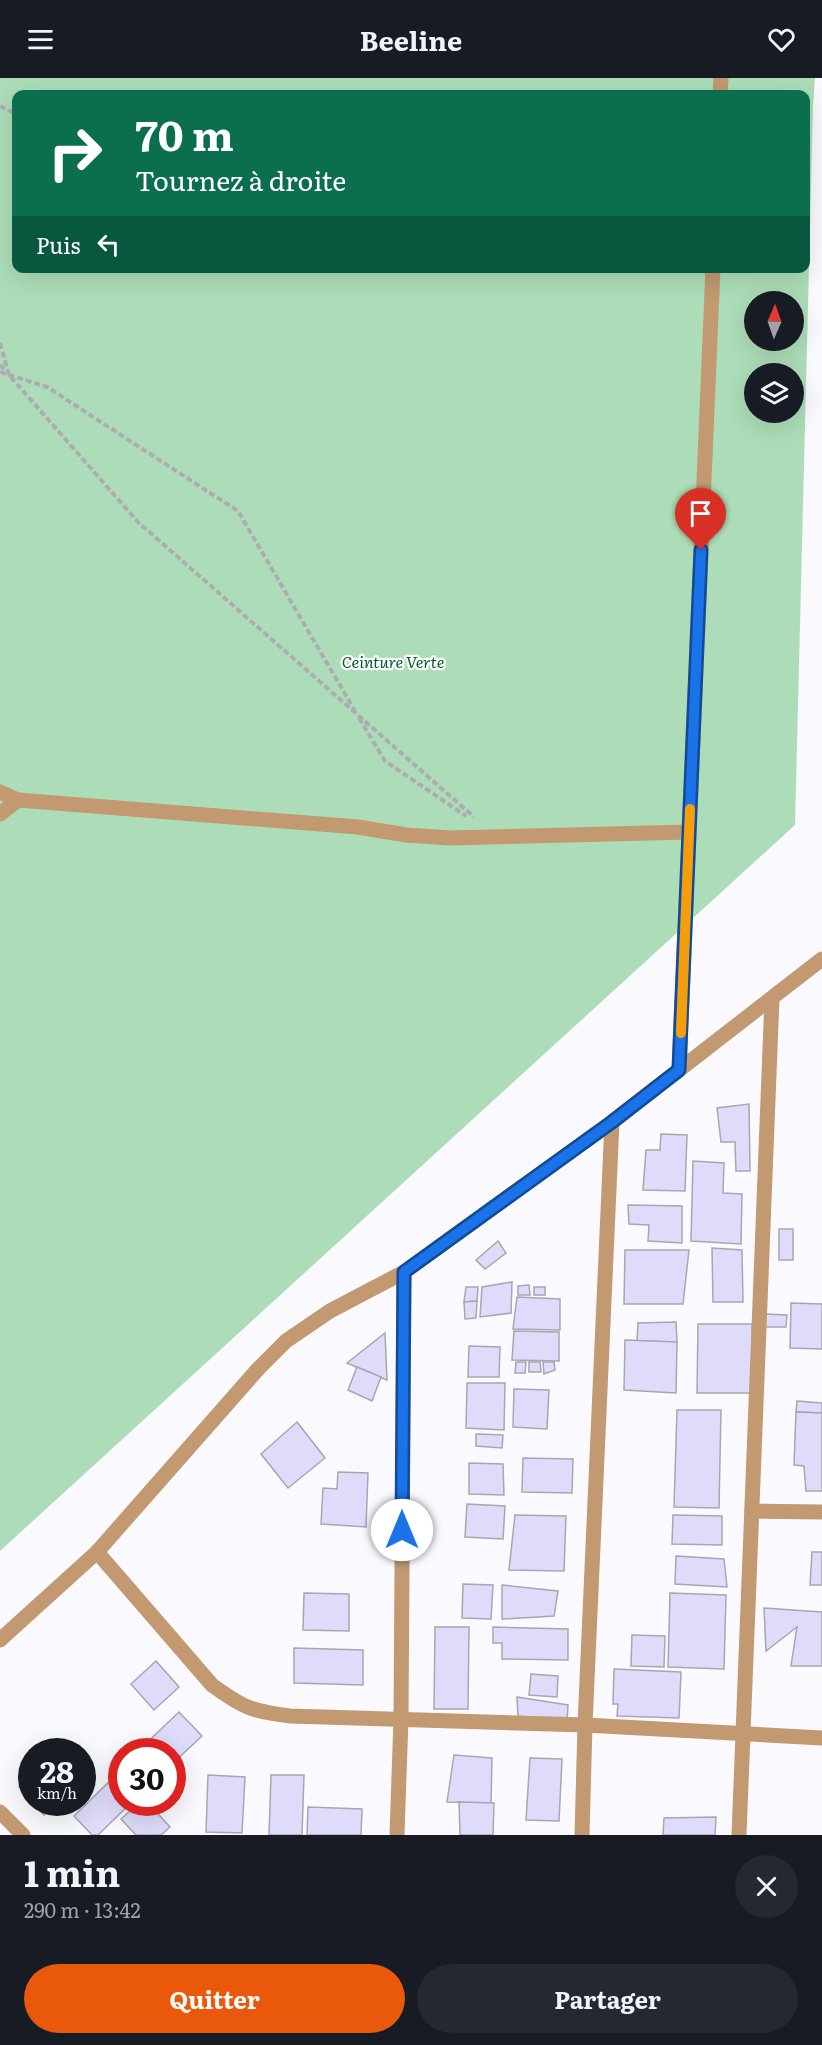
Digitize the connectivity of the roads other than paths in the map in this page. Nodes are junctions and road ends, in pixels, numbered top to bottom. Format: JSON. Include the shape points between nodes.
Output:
{"nodes":[{"id":1,"x":713,"y":273,"type":"edge"},
{"id":2,"x":0,"y":792,"type":"edge"},
{"id":3,"x":18,"y":800,"type":"junction"},
{"id":4,"x":0,"y":814,"type":"edge"},
{"id":5,"x":689,"y":832,"type":"junction"},
{"id":6,"x":822,"y":959,"type":"edge"},
{"id":7,"x":772,"y":998,"type":"junction"},
{"id":8,"x":679,"y":1070,"type":"junction"},
{"id":9,"x":612,"y":1122,"type":"junction"},
{"id":10,"x":404,"y":1272,"type":"junction"},
{"id":11,"x":752,"y":1511,"type":"junction"},
{"id":12,"x":822,"y":1512,"type":"edge"},
{"id":13,"x":98,"y":1552,"type":"junction"},
{"id":14,"x":0,"y":1640,"type":"edge"},
{"id":15,"x":401,"y":1718,"type":"junction"},
{"id":16,"x":585,"y":1725,"type":"junction"},
{"id":17,"x":742,"y":1733,"type":"junction"},
{"id":18,"x":822,"y":1738,"type":"edge"},
{"id":19,"x":0,"y":1812,"type":"edge"},
{"id":20,"x":23,"y":1835,"type":"edge"},
{"id":21,"x":397,"y":1835,"type":"edge"},
{"id":22,"x":582,"y":1835,"type":"edge"},
{"id":23,"x":740,"y":1835,"type":"edge"}],
"edges":[{"from":1,"to":5,"type":"street"},
{"from":2,"to":3,"type":"street"},
{"from":3,"to":4,"type":"street"},
{"from":3,"to":5,"type":"street","via":[[358,827],[406,836]]},
{"from":5,"to":8,"type":"street"},
{"from":6,"to":7,"type":"street"},
{"from":7,"to":8,"type":"street"},
{"from":7,"to":11,"type":"street"},
{"from":8,"to":9,"type":"street"},
{"from":9,"to":10,"type":"street"},
{"from":9,"to":16,"type":"street"},
{"from":10,"to":13,"type":"street","via":[[330,1311],[286,1341]]},
{"from":10,"to":15,"type":"street"},
{"from":11,"to":12,"type":"street"},
{"from":11,"to":17,"type":"street"},
{"from":13,"to":14,"type":"street"},
{"from":13,"to":15,"type":"street","via":[[212,1685],[235,1702],[261,1713],[290,1716]]},
{"from":15,"to":16,"type":"street"},
{"from":15,"to":21,"type":"street"},
{"from":16,"to":17,"type":"street"},
{"from":16,"to":22,"type":"street"},
{"from":17,"to":18,"type":"street"},
{"from":17,"to":23,"type":"street"},
{"from":19,"to":20,"type":"street"}]}
